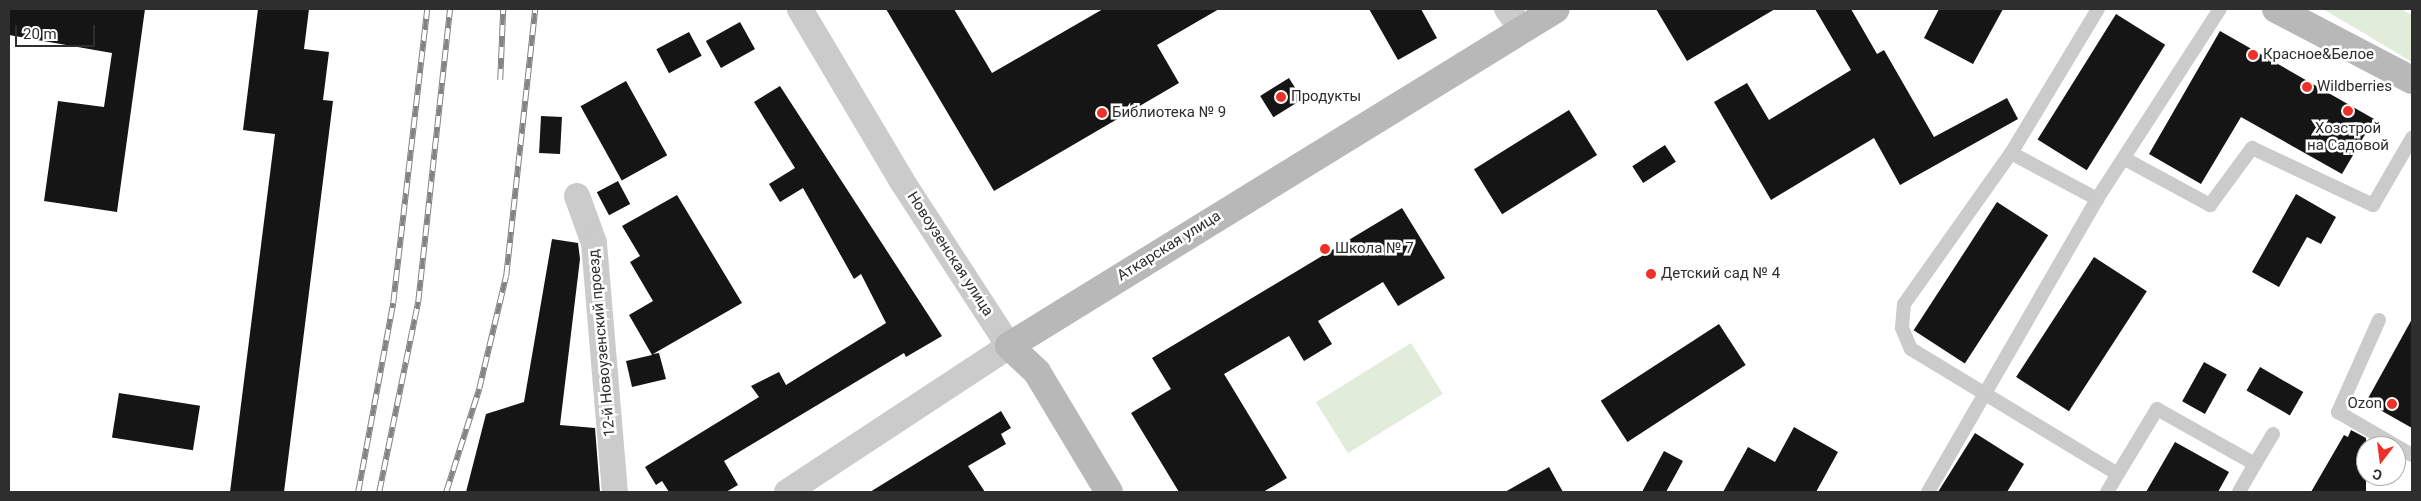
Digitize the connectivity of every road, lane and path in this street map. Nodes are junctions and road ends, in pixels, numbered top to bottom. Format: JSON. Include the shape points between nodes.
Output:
{"nodes":[{"id":1,"x":800,"y":9,"type":"edge"},
{"id":2,"x":1556,"y":9,"type":"edge"},
{"id":3,"x":2098,"y":9,"type":"edge"},
{"id":4,"x":2220,"y":9,"type":"edge"},
{"id":5,"x":2276,"y":9,"type":"edge"},
{"id":6,"x":1515,"y":19,"type":"edge"},
{"id":7,"x":2412,"y":80,"type":"edge"},
{"id":8,"x":2412,"y":138,"type":"edge"},
{"id":9,"x":2011,"y":153,"type":"junction"},
{"id":10,"x":2125,"y":159,"type":"junction"},
{"id":11,"x":577,"y":196,"type":"dead end"},
{"id":12,"x":2097,"y":199,"type":"junction"},
{"id":13,"x":2379,"y":320,"type":"dead end"},
{"id":14,"x":1009,"y":346,"type":"junction"},
{"id":15,"x":1987,"y":394,"type":"junction"},
{"id":16,"x":2273,"y":434,"type":"dead end"},
{"id":17,"x":2412,"y":455,"type":"edge"},
{"id":18,"x":2255,"y":464,"type":"junction"},
{"id":19,"x":2117,"y":474,"type":"junction"},
{"id":20,"x":615,"y":492,"type":"edge"},
{"id":21,"x":787,"y":492,"type":"edge"},
{"id":22,"x":1109,"y":492,"type":"edge"},
{"id":23,"x":1928,"y":492,"type":"edge"},
{"id":24,"x":2107,"y":492,"type":"edge"},
{"id":25,"x":2239,"y":492,"type":"edge"}],
"edges":[{"from":1,"to":14,"type":"street","name":"Новоузенская улица","via":[[902,181]]},
{"from":2,"to":6,"type":"main road","name":"Аткарская улица"},
{"from":3,"to":9,"type":"lane"},
{"from":4,"to":10,"type":"lane"},
{"from":5,"to":7,"type":"main road"},
{"from":6,"to":14,"type":"main road","name":"Аткарская улица"},
{"from":8,"to":10,"type":"lane","via":[[2373,205],[2252,148],[2210,205]]},
{"from":9,"to":12,"type":"lane"},
{"from":9,"to":15,"type":"lane","via":[[1904,304],[1902,328],[1911,349]]},
{"from":10,"to":12,"type":"lane"},
{"from":11,"to":20,"type":"street","name":"12-й Новоузенский проезд","via":[[594,243]]},
{"from":12,"to":15,"type":"lane"},
{"from":13,"to":17,"type":"lane","via":[[2338,412]]},
{"from":14,"to":21,"type":"street","name":"Аткарская улица"},
{"from":14,"to":22,"type":"main road","name":"Новоузенская улица","via":[[1037,372]]},
{"from":15,"to":19,"type":"lane"},
{"from":15,"to":23,"type":"lane"},
{"from":16,"to":18,"type":"lane"},
{"from":18,"to":19,"type":"lane","via":[[2157,409]]},
{"from":18,"to":25,"type":"lane"},
{"from":19,"to":24,"type":"lane"}]}
